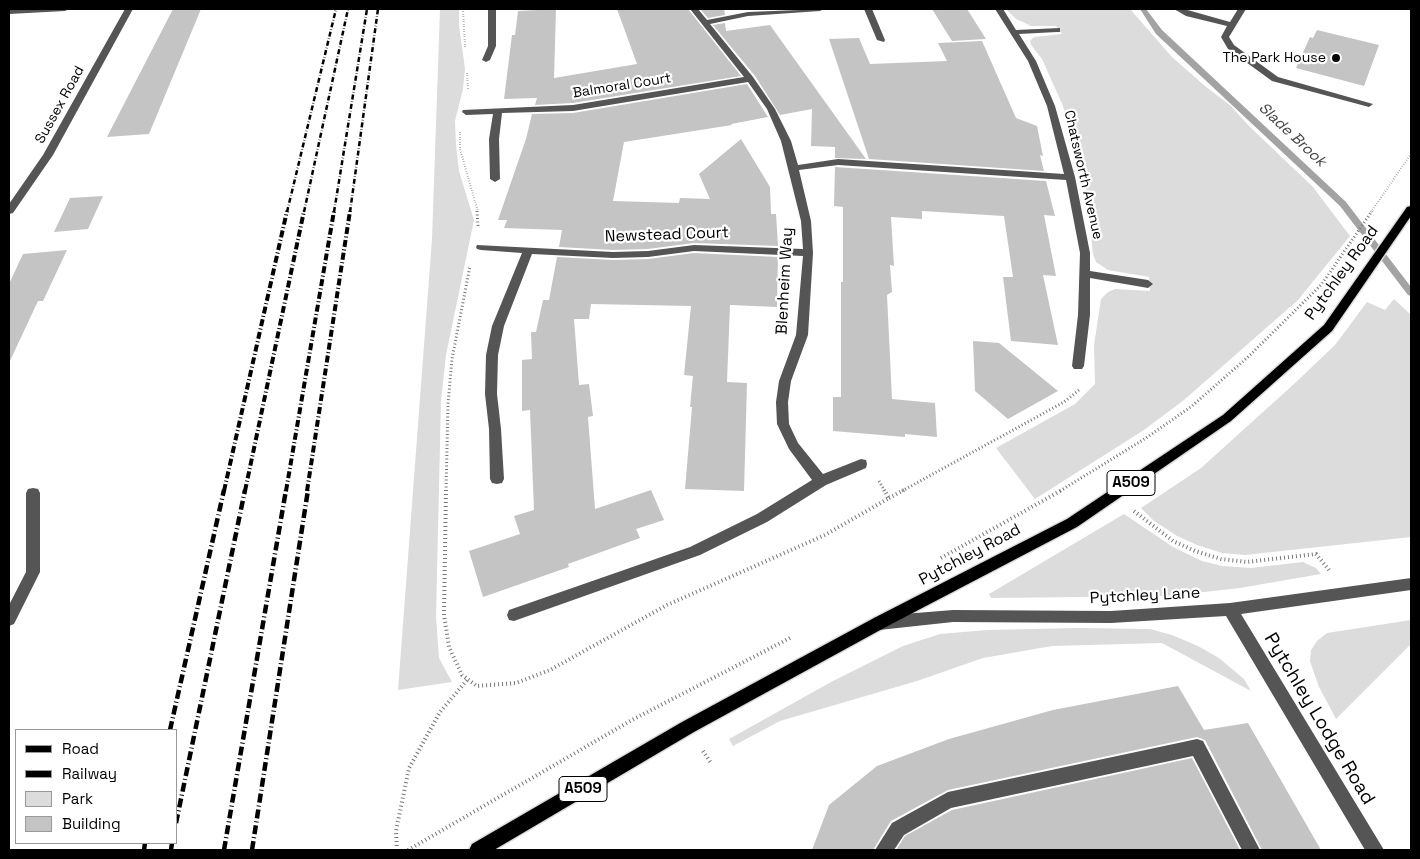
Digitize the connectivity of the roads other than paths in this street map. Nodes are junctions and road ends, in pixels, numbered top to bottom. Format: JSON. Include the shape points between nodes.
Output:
{"nodes":[{"id":1,"x":65,"y":9,"type":"edge"},
{"id":2,"x":129,"y":9,"type":"edge"},
{"id":3,"x":694,"y":9,"type":"edge"},
{"id":4,"x":820,"y":9,"type":"edge"},
{"id":5,"x":868,"y":9,"type":"edge"},
{"id":6,"x":999,"y":9,"type":"edge"},
{"id":7,"x":1178,"y":9,"type":"edge"},
{"id":8,"x":1242,"y":9,"type":"edge"},
{"id":9,"x":492,"y":11,"type":"edge"},
{"id":10,"x":9,"y":12,"type":"edge"},
{"id":11,"x":705,"y":23,"type":"junction"},
{"id":12,"x":1232,"y":25,"type":"junction"},
{"id":13,"x":1057,"y":30,"type":"dead end"},
{"id":14,"x":1014,"y":32,"type":"junction"},
{"id":15,"x":882,"y":40,"type":"dead end"},
{"id":16,"x":486,"y":60,"type":"dead end"},
{"id":17,"x":750,"y":79,"type":"junction"},
{"id":18,"x":1369,"y":104,"type":"dead end"},
{"id":19,"x":466,"y":112,"type":"dead end"},
{"id":20,"x":498,"y":112,"type":"junction"},
{"id":21,"x":794,"y":168,"type":"junction"},
{"id":22,"x":1070,"y":177,"type":"junction"},
{"id":23,"x":494,"y":179,"type":"dead end"},
{"id":24,"x":1411,"y":209,"type":"edge"},
{"id":25,"x":9,"y":210,"type":"edge"},
{"id":26,"x":481,"y":248,"type":"dead end"},
{"id":27,"x":528,"y":250,"type":"junction"},
{"id":28,"x":808,"y":252,"type":"junction"},
{"id":29,"x":1084,"y":274,"type":"junction"},
{"id":30,"x":1148,"y":284,"type":"dead end"},
{"id":31,"x":1078,"y":366,"type":"dead end"},
{"id":32,"x":861,"y":464,"type":"road end"},
{"id":33,"x":497,"y":480,"type":"dead end"},
{"id":34,"x":821,"y":481,"type":"junction"},
{"id":35,"x":33,"y":493,"type":"dead end"},
{"id":36,"x":1411,"y":584,"type":"edge"},
{"id":37,"x":1230,"y":609,"type":"junction"},
{"id":38,"x":514,"y":615,"type":"dead end"},
{"id":39,"x":9,"y":619,"type":"edge"},
{"id":40,"x":879,"y":624,"type":"junction"},
{"id":41,"x":478,"y":850,"type":"edge"},
{"id":42,"x":884,"y":850,"type":"edge"},
{"id":43,"x":1250,"y":850,"type":"edge"},
{"id":44,"x":1375,"y":850,"type":"edge"}],
"edges":[{"from":1,"to":10,"type":"street"},
{"from":2,"to":25,"type":"street","name":"Sussex Road","via":[[48,155]]},
{"from":3,"to":11,"type":"street","name":"Blenheim Way"},
{"from":4,"to":11,"type":"street","via":[[748,14]]},
{"from":5,"to":15,"type":"street"},
{"from":6,"to":14,"type":"street","name":"Chatsworth Avenue"},
{"from":7,"to":12,"type":"street"},
{"from":8,"to":12,"type":"street"},
{"from":9,"to":16,"type":"street","via":[[492,46]]},
{"from":11,"to":17,"type":"street","name":"Blenheim Way"},
{"from":12,"to":18,"type":"street","via":[[1226,37],[1230,47],[1275,80]]},
{"from":13,"to":14,"type":"street"},
{"from":14,"to":22,"type":"street","name":"Chatsworth Avenue","via":[[1032,61],[1051,106]]},
{"from":17,"to":20,"type":"street","name":"Balmoral Court","via":[[573,108]]},
{"from":17,"to":21,"type":"street","name":"Blenheim Way","via":[[771,109]]},
{"from":19,"to":20,"type":"street","name":"Balmoral Court"},
{"from":20,"to":23,"type":"street"},
{"from":21,"to":22,"type":"street","via":[[838,162]]},
{"from":21,"to":28,"type":"street","name":"Blenheim Way","via":[[806,221]]},
{"from":22,"to":29,"type":"street","name":"Chatsworth Avenue","via":[[1085,253]]},
{"from":24,"to":40,"type":"main road","name":"Pytchley Road","number":"A509","via":[[1328,328],[1227,418],[1072,523]]},
{"from":26,"to":27,"type":"street","name":"Newstead Court"},
{"from":27,"to":28,"type":"street","name":"Newstead Court","via":[[613,255],[694,248]]},
{"from":27,"to":33,"type":"street","via":[[498,326],[492,355],[491,394]]},
{"from":28,"to":34,"type":"street","name":"Blenheim Way","via":[[802,335],[786,381],[782,410],[783,424],[793,446]]},
{"from":29,"to":30,"type":"street"},
{"from":29,"to":31,"type":"street","name":"Chatsworth Avenue","via":[[1084,315]]},
{"from":32,"to":34,"type":"street"},
{"from":34,"to":38,"type":"street","via":[[762,518],[695,551]]},
{"from":35,"to":39,"type":"street","via":[[33,572]]},
{"from":36,"to":37,"type":"street","name":"Pytchley Lane"},
{"from":37,"to":40,"type":"street","name":"Pytchley Lane","via":[[1111,617],[953,616]]},
{"from":37,"to":44,"type":"street","name":"Pytchley Lodge Road"},
{"from":40,"to":41,"type":"main road","name":"Pytchley Road","number":"A509","via":[[688,727]]},
{"from":42,"to":43,"type":"street","via":[[898,829],[948,800],[1197,747]]}]}
